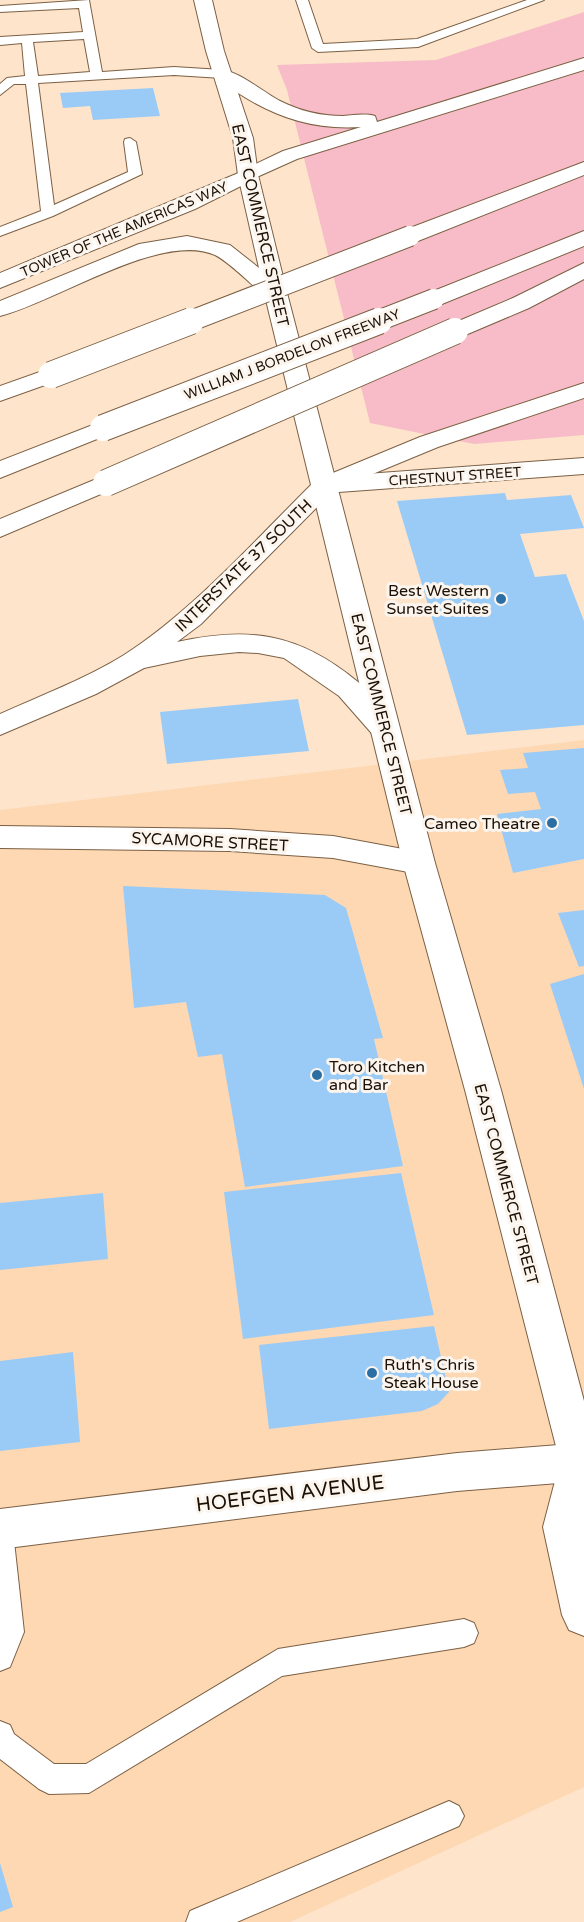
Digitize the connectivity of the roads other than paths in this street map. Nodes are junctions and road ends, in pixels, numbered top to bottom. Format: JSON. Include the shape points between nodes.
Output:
{"nodes":[{"id":1,"x":203,"y":0,"type":"edge"},
{"id":2,"x":302,"y":0,"type":"edge"},
{"id":3,"x":538,"y":0,"type":"edge"},
{"id":4,"x":83,"y":2,"type":"edge"},
{"id":5,"x":0,"y":9,"type":"edge"},
{"id":6,"x":90,"y":35,"type":"junction"},
{"id":7,"x":27,"y":39,"type":"junction"},
{"id":8,"x":0,"y":41,"type":"edge"},
{"id":9,"x":584,"y":64,"type":"edge"},
{"id":10,"x":222,"y":74,"type":"junction"},
{"id":11,"x":97,"y":76,"type":"junction"},
{"id":12,"x":31,"y":80,"type":"junction"},
{"id":13,"x":0,"y":91,"type":"edge"},
{"id":14,"x":415,"y":114,"type":"junction"},
{"id":15,"x":130,"y":142,"type":"dead end"},
{"id":16,"x":584,"y":168,"type":"edge"},
{"id":17,"x":248,"y":175,"type":"junction"},
{"id":18,"x":48,"y":213,"type":"junction"},
{"id":19,"x":0,"y":232,"type":"edge"},
{"id":20,"x":584,"y":238,"type":"edge"},
{"id":21,"x":584,"y":270,"type":"edge"},
{"id":22,"x":0,"y":281,"type":"edge"},
{"id":23,"x":276,"y":293,"type":"junction"},
{"id":24,"x":0,"y":309,"type":"edge"},
{"id":25,"x":584,"y":390,"type":"edge"},
{"id":26,"x":0,"y":394,"type":"edge"},
{"id":27,"x":584,"y":466,"type":"edge"},
{"id":28,"x":0,"y":470,"type":"edge"},
{"id":29,"x":325,"y":485,"type":"junction"},
{"id":30,"x":0,"y":530,"type":"edge"},
{"id":31,"x":134,"y":661,"type":"junction"},
{"id":32,"x":0,"y":725,"type":"edge"},
{"id":33,"x":386,"y":730,"type":"junction"},
{"id":34,"x":0,"y":837,"type":"edge"},
{"id":35,"x":419,"y":863,"type":"junction"},
{"id":36,"x":583,"y":1463,"type":"edge"},
{"id":37,"x":0,"y":1530,"type":"edge"},
{"id":38,"x":584,"y":1615,"type":"edge"},
{"id":39,"x":464,"y":1633,"type":"dead end"},
{"id":40,"x":0,"y":1657,"type":"edge"},
{"id":41,"x":0,"y":1735,"type":"edge"},
{"id":42,"x":449,"y":1816,"type":"dead end"},
{"id":43,"x":201,"y":1922,"type":"edge"}],
"edges":[{"from":1,"to":10,"type":"main road","name":"EAST COMMERCE STREET"},
{"from":2,"to":3,"type":"lane","via":[[318,48],[418,43]]},
{"from":4,"to":5,"type":"lane"},
{"from":4,"to":6,"type":"lane"},
{"from":6,"to":7,"type":"lane"},
{"from":6,"to":11,"type":"lane"},
{"from":7,"to":8,"type":"lane"},
{"from":7,"to":12,"type":"lane"},
{"from":9,"to":14,"type":"main road"},
{"from":10,"to":11,"type":"lane","via":[[174,71]]},
{"from":10,"to":14,"type":"main road","via":[[263,99],[306,118],[351,122]]},
{"from":10,"to":17,"type":"main road","name":"EAST COMMERCE STREET","via":[[243,138]]},
{"from":11,"to":12,"type":"lane"},
{"from":12,"to":13,"type":"lane","via":[[11,81]]},
{"from":12,"to":18,"type":"lane"},
{"from":14,"to":17,"type":"main road","name":"TOWER OF THE AMERICAS WAY","via":[[290,155]]},
{"from":15,"to":18,"type":"lane","via":[[135,174]]},
{"from":16,"to":26,"type":"main road","bridge":true},
{"from":17,"to":22,"type":"main road","name":"TOWER OF THE AMERICAS WAY"},
{"from":17,"to":23,"type":"main road","name":"EAST COMMERCE STREET"},
{"from":18,"to":19,"type":"lane"},
{"from":20,"to":28,"type":"main road","name":"WILLIAM J BORDELON FREEWAY","bridge":true},
{"from":21,"to":30,"type":"main road","bridge":true,"via":[[521,303]]},
{"from":23,"to":24,"type":"main road","via":[[222,250],[188,243],[147,249]]},
{"from":23,"to":29,"type":"main road","name":"EAST COMMERCE STREET"},
{"from":25,"to":29,"type":"main road","via":[[429,442]]},
{"from":27,"to":29,"type":"main road","name":"CHESTNUT STREET"},
{"from":29,"to":31,"type":"main road","name":"INTERSTATE 37 SOUTH","via":[[191,618]]},
{"from":29,"to":33,"type":"main road","name":"EAST COMMERCE STREET"},
{"from":31,"to":32,"type":"main road","name":"INTERSTATE 37 SOUTH"},
{"from":31,"to":33,"type":"main road","via":[[183,649],[231,644],[286,648],[349,689]]},
{"from":33,"to":35,"type":"main road","name":"EAST COMMERCE STREET"},
{"from":34,"to":35,"type":"main road","name":"SYCAMORE STREET","via":[[230,840],[333,847]]},
{"from":35,"to":36,"type":"main road","name":"EAST COMMERCE STREET"},
{"from":36,"to":37,"type":"main road","name":"HOEFGEN AVENUE","via":[[446,1474]]},
{"from":36,"to":38,"type":"main road","name":"EAST COMMERCE STREET","via":[[564,1527]]},
{"from":37,"to":40,"type":"lane","via":[[10,1632]]},
{"from":39,"to":41,"type":"lane","via":[[278,1663],[90,1778],[49,1779],[2,1742]]},
{"from":42,"to":43,"type":"lane"}]}
